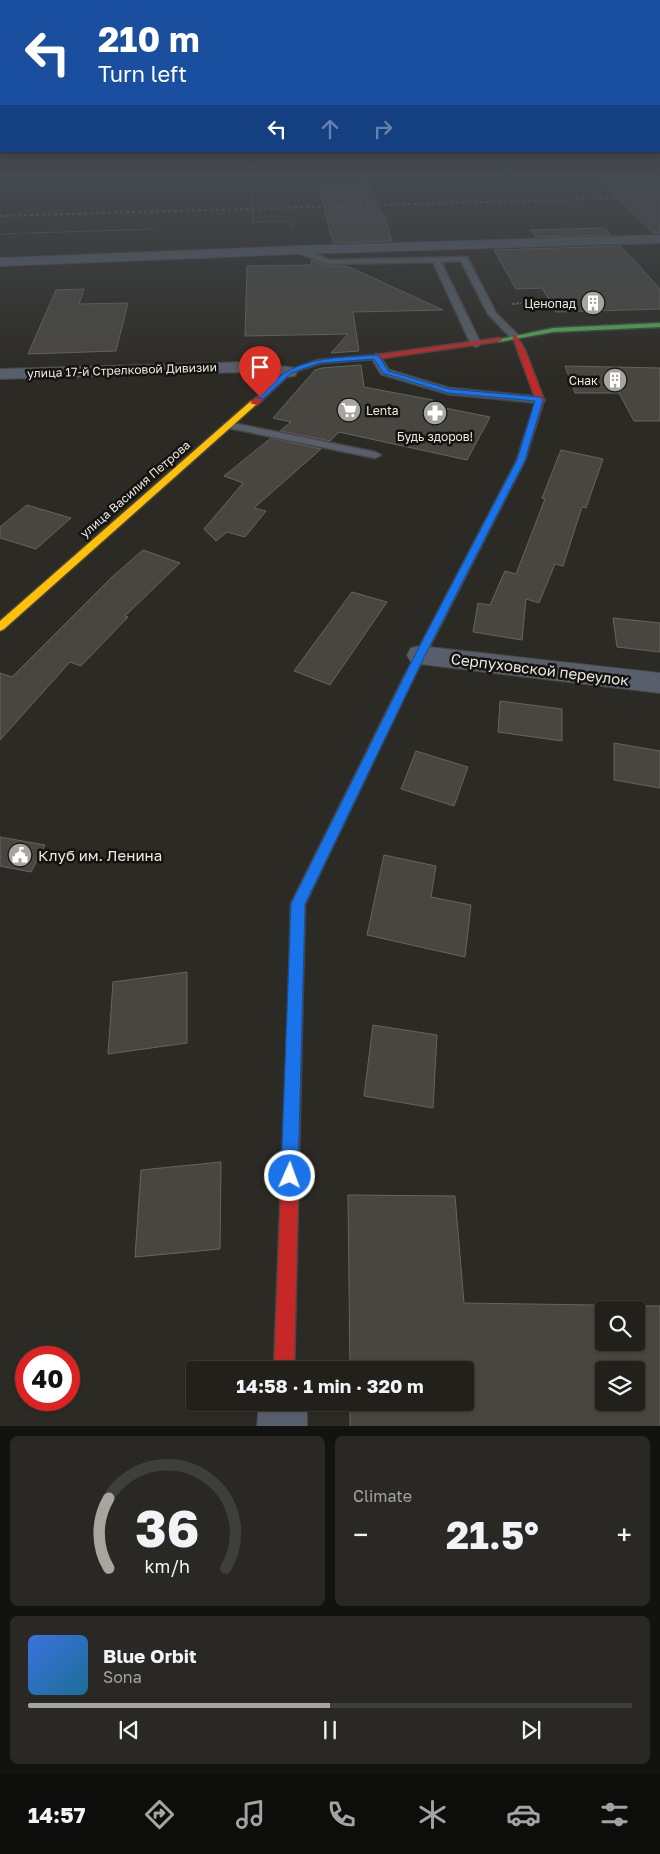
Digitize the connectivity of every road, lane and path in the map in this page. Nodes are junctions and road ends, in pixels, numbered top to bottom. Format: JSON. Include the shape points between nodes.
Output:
{"nodes":[{"id":1,"x":477,"y":245,"type":"edge"},
{"id":2,"x":298,"y":250,"type":"junction"},
{"id":3,"x":436,"y":260,"type":"junction"},
{"id":4,"x":0,"y":262,"type":"edge"},
{"id":5,"x":660,"y":324,"type":"edge"},
{"id":6,"x":514,"y":336,"type":"junction"},
{"id":7,"x":476,"y":344,"type":"junction"},
{"id":8,"x":376,"y":357,"type":"junction"},
{"id":9,"x":289,"y":372,"type":"junction"},
{"id":10,"x":0,"y":374,"type":"edge"},
{"id":11,"x":540,"y":400,"type":"junction"},
{"id":12,"x":228,"y":425,"type":"junction"},
{"id":13,"x":375,"y":455,"type":"dead end"},
{"id":14,"x":0,"y":626,"type":"edge"},
{"id":15,"x":420,"y":655,"type":"junction"},
{"id":16,"x":660,"y":683,"type":"edge"},
{"id":17,"x":284,"y":1361,"type":"edge"},
{"id":18,"x":283,"y":1411,"type":"edge"},
{"id":19,"x":282,"y":1426,"type":"edge"}],
"edges":[{"from":1,"to":2,"type":"street"},
{"from":2,"to":3,"type":"lane","via":[[328,262]]},
{"from":2,"to":4,"type":"street"},
{"from":3,"to":6,"type":"lane","via":[[464,259],[492,314]]},
{"from":3,"to":7,"type":"lane"},
{"from":5,"to":6,"type":"street","name":"улица 17-й Стрелковой Дивизии","via":[[553,330]]},
{"from":6,"to":7,"type":"street","name":"улица 17-й Стрелковой Дивизии"},
{"from":6,"to":11,"type":"street"},
{"from":7,"to":8,"type":"street","name":"улица 17-й Стрелковой Дивизии"},
{"from":8,"to":9,"type":"street","name":"улица 17-й Стрелковой Дивизии","via":[[320,361]]},
{"from":8,"to":11,"type":"lane","via":[[386,372],[448,391]]},
{"from":9,"to":10,"type":"street","name":"улица 17-й Стрелковой Дивизии","via":[[227,367]]},
{"from":9,"to":12,"type":"street","name":"улица Василия Петрова"},
{"from":11,"to":15,"type":"street","via":[[521,460]]},
{"from":12,"to":13,"type":"lane"},
{"from":12,"to":14,"type":"street","name":"улица Василия Петрова"},
{"from":15,"to":16,"type":"street","name":"Серпуховской переулок"},
{"from":15,"to":17,"type":"street","via":[[298,904]]},
{"from":18,"to":19,"type":"street"}]}
